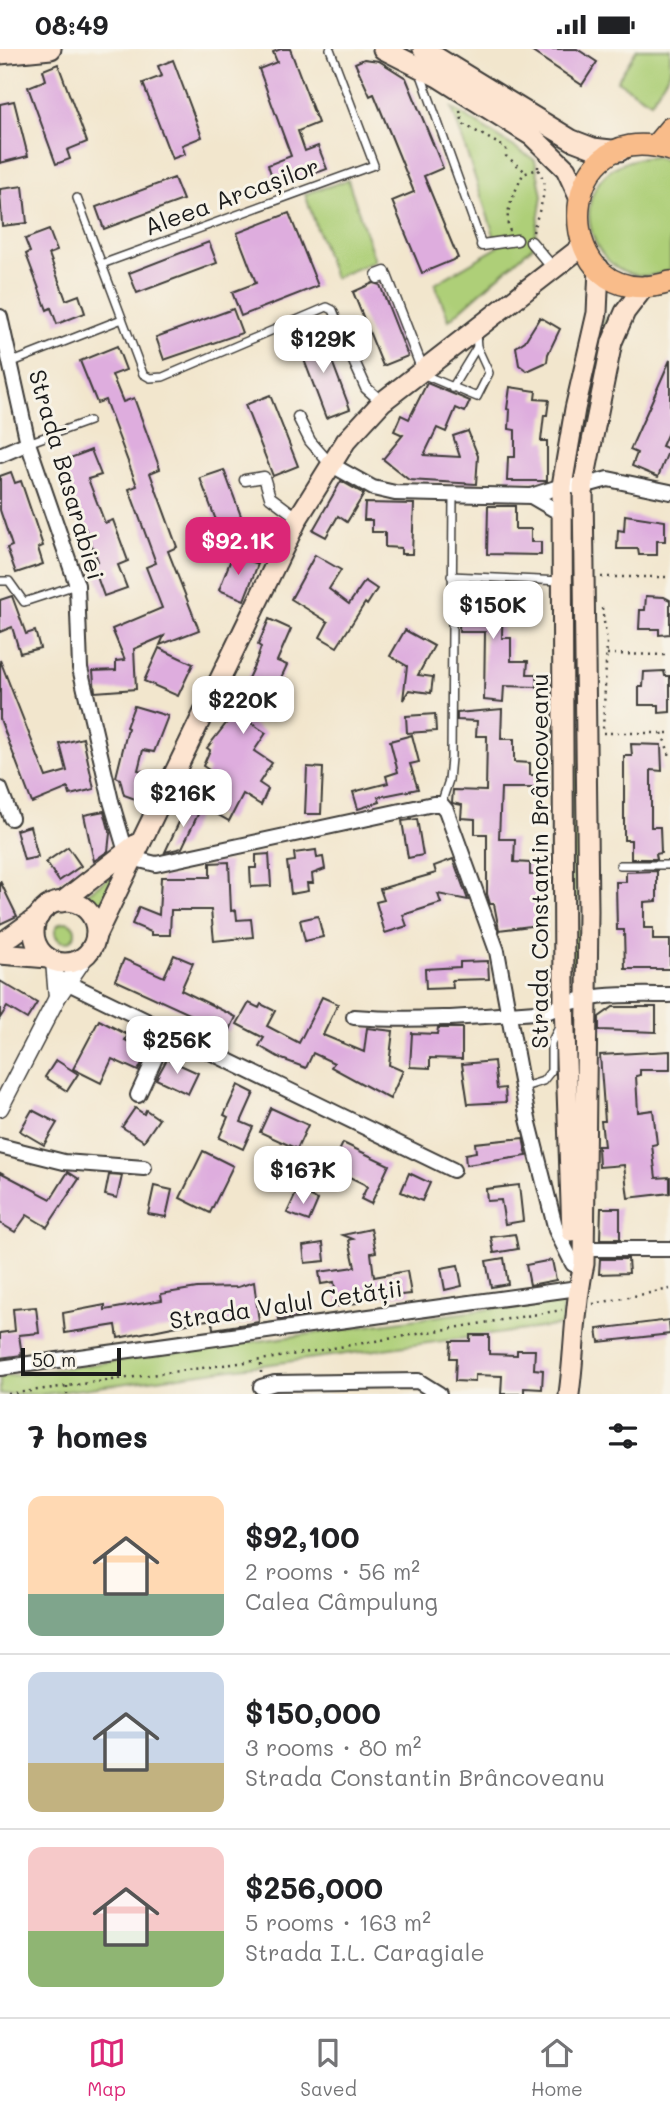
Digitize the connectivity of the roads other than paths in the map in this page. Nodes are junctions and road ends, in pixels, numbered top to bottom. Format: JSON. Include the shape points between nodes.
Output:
{"nodes":[{"id":1,"x":51,"y":49,"type":"edge"},
{"id":2,"x":330,"y":49,"type":"edge"},
{"id":3,"x":383,"y":49,"type":"edge"},
{"id":4,"x":28,"y":50,"type":"edge"},
{"id":5,"x":0,"y":54,"type":"edge"},
{"id":6,"x":420,"y":54,"type":"edge"},
{"id":7,"x":529,"y":124,"type":"junction"},
{"id":8,"x":670,"y":128,"type":"edge"},
{"id":9,"x":663,"y":148,"type":"edge"},
{"id":10,"x":620,"y":151,"type":"junction"},
{"id":11,"x":77,"y":198,"type":"dead end"},
{"id":12,"x":579,"y":198,"type":"junction"},
{"id":13,"x":517,"y":240,"type":"road end"},
{"id":14,"x":531,"y":242,"type":"road end"},
{"id":15,"x":482,"y":245,"type":"joint"},
{"id":16,"x":583,"y":246,"type":"junction"},
{"id":17,"x":102,"y":264,"type":"junction"},
{"id":18,"x":553,"y":268,"type":"junction"},
{"id":19,"x":599,"y":268,"type":"junction"},
{"id":20,"x":384,"y":272,"type":"dead end"},
{"id":21,"x":670,"y":282,"type":"edge"},
{"id":22,"x":645,"y":286,"type":"junction"},
{"id":23,"x":0,"y":317,"type":"edge"},
{"id":24,"x":121,"y":319,"type":"junction"},
{"id":25,"x":476,"y":327,"type":"junction"},
{"id":26,"x":477,"y":347,"type":"junction"},
{"id":27,"x":353,"y":359,"type":"joint"},
{"id":28,"x":10,"y":363,"type":"junction"},
{"id":29,"x":420,"y":370,"type":"junction"},
{"id":30,"x":452,"y":388,"type":"junction"},
{"id":31,"x":382,"y":402,"type":"junction"},
{"id":32,"x":298,"y":417,"type":"dead end"},
{"id":33,"x":89,"y":421,"type":"dead end"},
{"id":34,"x":28,"y":443,"type":"junction"},
{"id":35,"x":0,"y":455,"type":"edge"},
{"id":36,"x":330,"y":464,"type":"junction"},
{"id":37,"x":245,"y":480,"type":"dead end"},
{"id":38,"x":562,"y":486,"type":"junction"},
{"id":39,"x":583,"y":486,"type":"junction"},
{"id":40,"x":670,"y":492,"type":"edge"},
{"id":41,"x":453,"y":495,"type":"junction"},
{"id":42,"x":531,"y":496,"type":"junction"},
{"id":43,"x":562,"y":514,"type":"junction"},
{"id":44,"x":299,"y":518,"type":"junction"},
{"id":45,"x":451,"y":576,"type":"junction"},
{"id":46,"x":0,"y":581,"type":"edge"},
{"id":47,"x":562,"y":581,"type":"junction"},
{"id":48,"x":77,"y":585,"type":"junction"},
{"id":49,"x":564,"y":696,"type":"junction"},
{"id":50,"x":585,"y":696,"type":"junction"},
{"id":51,"x":0,"y":789,"type":"edge"},
{"id":52,"x":441,"y":804,"type":"junction"},
{"id":53,"x":11,"y":818,"type":"dead end"},
{"id":54,"x":132,"y":851,"type":"junction"},
{"id":55,"x":620,"y":865,"type":"dead end"},
{"id":56,"x":670,"y":865,"type":"edge"},
{"id":57,"x":62,"y":902,"type":"junction"},
{"id":58,"x":39,"y":916,"type":"junction"},
{"id":59,"x":96,"y":935,"type":"junction"},
{"id":60,"x":0,"y":944,"type":"edge"},
{"id":61,"x":0,"y":954,"type":"edge"},
{"id":62,"x":57,"y":970,"type":"junction"},
{"id":63,"x":670,"y":995,"type":"edge"},
{"id":64,"x":587,"y":999,"type":"junction"},
{"id":65,"x":565,"y":1005,"type":"junction"},
{"id":66,"x":507,"y":1014,"type":"junction"},
{"id":67,"x":354,"y":1017,"type":"dead end"},
{"id":68,"x":167,"y":1032,"type":"junction"},
{"id":69,"x":521,"y":1088,"type":"junction"},
{"id":70,"x":138,"y":1095,"type":"dead end"},
{"id":71,"x":0,"y":1108,"type":"edge"},
{"id":72,"x":0,"y":1146,"type":"edge"},
{"id":73,"x":144,"y":1168,"type":"dead end"},
{"id":74,"x":453,"y":1170,"type":"dead end"},
{"id":75,"x":670,"y":1249,"type":"edge"},
{"id":76,"x":578,"y":1257,"type":"junction"},
{"id":77,"x":578,"y":1298,"type":"junction"},
{"id":78,"x":0,"y":1367,"type":"edge"},
{"id":79,"x":261,"y":1390,"type":"edge"},
{"id":80,"x":439,"y":1394,"type":"edge"},
{"id":81,"x":569,"y":1394,"type":"edge"}],
"edges":[{"from":1,"to":4,"type":"main road"},
{"from":2,"to":17,"type":"lane","name":"Aleea Arcașilor","via":[[374,165]]},
{"from":3,"to":6,"type":"main road"},
{"from":4,"to":5,"type":"main road"},
{"from":6,"to":7,"type":"main road"},
{"from":6,"to":15,"type":"lane"},
{"from":7,"to":10,"type":"main road","via":[[582,145]]},
{"from":7,"to":12,"type":"main road","via":[[556,157]]},
{"from":8,"to":9,"type":"main road"},
{"from":9,"to":10,"type":"main road"},
{"from":10,"to":12,"type":"main road","via":[[595,168]]},
{"from":11,"to":17,"type":"lane"},
{"from":12,"to":16,"type":"main road","via":[[576,221]]},
{"from":13,"to":15,"type":"street"},
{"from":14,"to":18,"type":"street"},
{"from":16,"to":18,"type":"main road"},
{"from":16,"to":19,"type":"main road"},
{"from":17,"to":24,"type":"lane"},
{"from":18,"to":25,"type":"main road"},
{"from":19,"to":22,"type":"main road","via":[[621,282]]},
{"from":19,"to":38,"type":"main road","name":"Strada Constantin Brâncoveanu","via":[[597,313]]},
{"from":20,"to":29,"type":"street","via":[[378,278],[386,275]]},
{"from":21,"to":22,"type":"main road"},
{"from":22,"to":39,"type":"main road","name":"Strada Constantin Brâncoveanu","via":[[625,312],[612,342]]},
{"from":23,"to":28,"type":"street","name":"Strada Basarabiei"},
{"from":24,"to":27,"type":"lane","via":[[143,374],[150,378],[163,377],[327,307],[333,310]]},
{"from":24,"to":28,"type":"lane"},
{"from":25,"to":26,"type":"lane"},
{"from":25,"to":29,"type":"main road"},
{"from":26,"to":30,"type":"lane"},
{"from":26,"to":30,"type":"lane","via":[[489,373],[480,394],[473,397]]},
{"from":27,"to":31,"type":"street","via":[[366,388]]},
{"from":28,"to":34,"type":"street","name":"Strada Basarabiei"},
{"from":29,"to":30,"type":"lane"},
{"from":29,"to":31,"type":"main road"},
{"from":31,"to":36,"type":"main road"},
{"from":32,"to":36,"type":"street","via":[[310,441]]},
{"from":33,"to":34,"type":"lane"},
{"from":34,"to":35,"type":"street"},
{"from":34,"to":48,"type":"street","name":"Strada Basarabiei"},
{"from":36,"to":41,"type":"street","via":[[379,490]]},
{"from":36,"to":44,"type":"main road"},
{"from":37,"to":44,"type":"street","via":[[264,477],[270,497]]},
{"from":38,"to":39,"type":"street"},
{"from":38,"to":42,"type":"street"},
{"from":38,"to":43,"type":"main road","name":"Strada Constantin Brâncoveanu"},
{"from":39,"to":40,"type":"street","via":[[608,479]]},
{"from":39,"to":50,"type":"main road","name":"Strada Constantin Brâncoveanu"},
{"from":41,"to":42,"type":"street"},
{"from":41,"to":45,"type":"lane"},
{"from":42,"to":43,"type":"street"},
{"from":43,"to":47,"type":"main road","name":"Strada Constantin Brâncoveanu"},
{"from":44,"to":54,"type":"main road"},
{"from":45,"to":47,"type":"lane"},
{"from":45,"to":52,"type":"lane","via":[[451,758]]},
{"from":46,"to":48,"type":"lane","via":[[9,581],[24,601]]},
{"from":47,"to":49,"type":"main road","name":"Strada Constantin Brâncoveanu"},
{"from":48,"to":54,"type":"street","name":"Strada Basarabiei","via":[[80,668],[111,801]]},
{"from":49,"to":50,"type":"main road"},
{"from":49,"to":65,"type":"main road","name":"Strada Constantin Brâncoveanu"},
{"from":50,"to":64,"type":"main road","name":"Strada Constantin Brâncoveanu"},
{"from":51,"to":53,"type":"street"},
{"from":52,"to":54,"type":"street","via":[[156,864]]},
{"from":52,"to":66,"type":"street","via":[[491,932]]},
{"from":54,"to":57,"type":"main road"},
{"from":54,"to":59,"type":"main road"},
{"from":55,"to":56,"type":"lane"},
{"from":57,"to":58,"type":"main road"},
{"from":57,"to":59,"type":"main road","via":[[86,910]]},
{"from":58,"to":60,"type":"main road"},
{"from":58,"to":62,"type":"main road","via":[[38,948]]},
{"from":59,"to":62,"type":"main road","via":[[87,954]]},
{"from":61,"to":62,"type":"main road"},
{"from":62,"to":68,"type":"street"},
{"from":62,"to":71,"type":"street","via":[[57,998]]},
{"from":63,"to":64,"type":"street"},
{"from":64,"to":65,"type":"street"},
{"from":64,"to":76,"type":"main road","name":"Strada Constantin Brâncoveanu"},
{"from":65,"to":66,"type":"street"},
{"from":65,"to":69,"type":"lane","via":[[551,1043],[551,1071],[543,1081]]},
{"from":65,"to":76,"type":"main road","name":"Strada Constantin Brâncoveanu"},
{"from":66,"to":67,"type":"street","via":[[395,1020]]},
{"from":66,"to":69,"type":"street"},
{"from":68,"to":70,"type":"street"},
{"from":68,"to":74,"type":"street"},
{"from":69,"to":76,"type":"street","via":[[556,1230]]},
{"from":72,"to":73,"type":"street","via":[[64,1162]]},
{"from":75,"to":76,"type":"street"},
{"from":76,"to":77,"type":"main road","name":"Strada Constantin Brâncoveanu"},
{"from":77,"to":78,"type":"street","name":"Strada Valul Cetății"},
{"from":77,"to":81,"type":"main road","name":"Strada Constantin Brâncoveanu"},
{"from":79,"to":80,"type":"street","via":[[288,1382],[418,1381]]}]}
